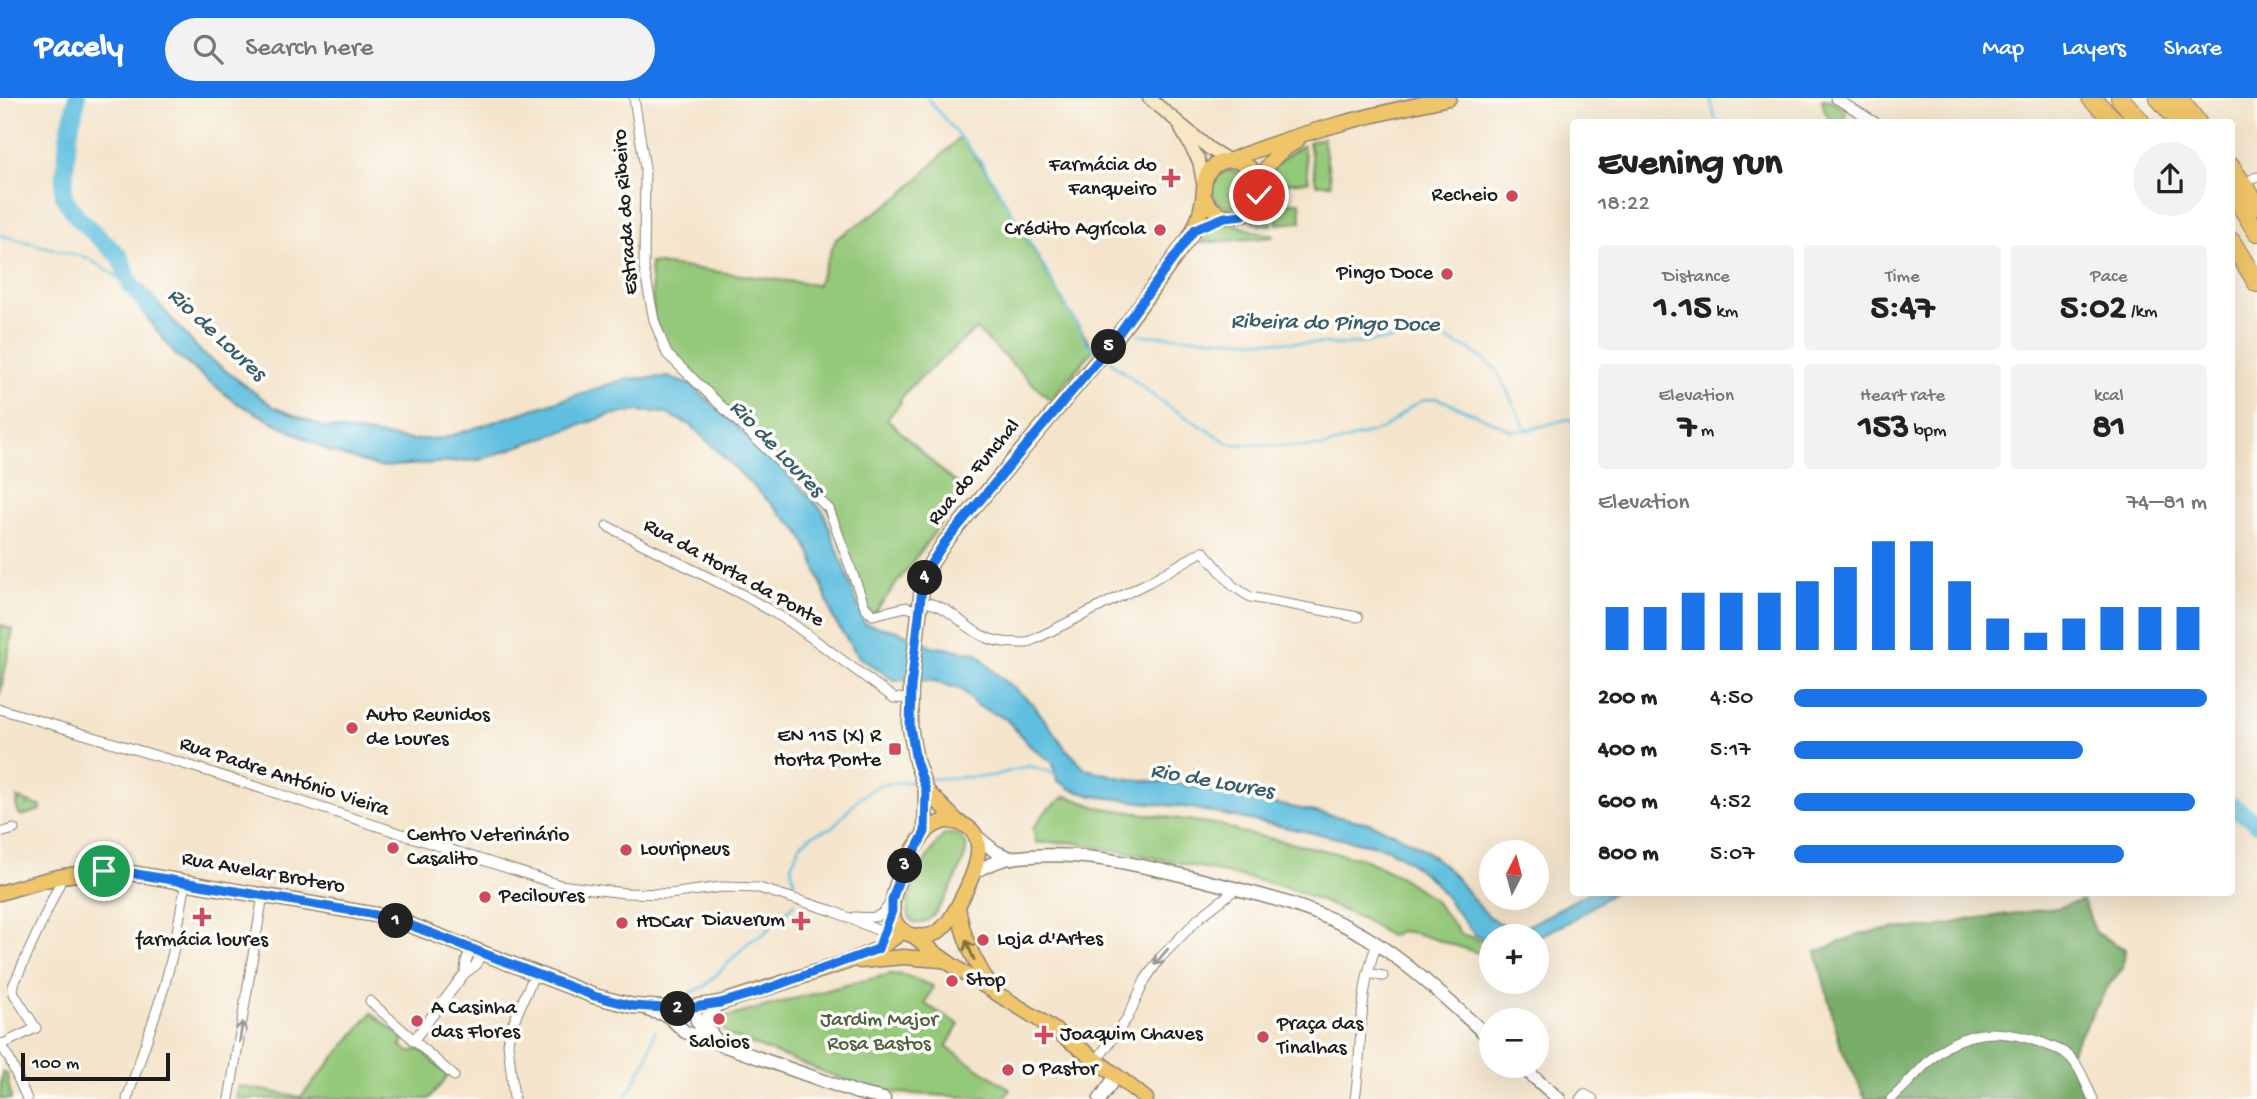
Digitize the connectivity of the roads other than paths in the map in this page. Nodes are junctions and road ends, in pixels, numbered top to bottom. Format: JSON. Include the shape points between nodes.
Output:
{"nodes":[{"id":1,"x":634,"y":98,"type":"edge"},
{"id":2,"x":1149,"y":98,"type":"edge"},
{"id":3,"x":1449,"y":98,"type":"edge"},
{"id":4,"x":1835,"y":98,"type":"edge"},
{"id":5,"x":2091,"y":98,"type":"edge"},
{"id":6,"x":2120,"y":98,"type":"edge"},
{"id":7,"x":2159,"y":98,"type":"edge"},
{"id":8,"x":2178,"y":98,"type":"edge"},
{"id":9,"x":1870,"y":119,"type":"edge"},
{"id":10,"x":2113,"y":119,"type":"edge"},
{"id":11,"x":2138,"y":119,"type":"edge"},
{"id":12,"x":2176,"y":119,"type":"edge"},
{"id":13,"x":2195,"y":119,"type":"edge"},
{"id":14,"x":1177,"y":122,"type":"junction"},
{"id":15,"x":1316,"y":131,"type":"junction"},
{"id":16,"x":1230,"y":160,"type":"junction"},
{"id":17,"x":2235,"y":173,"type":"edge"},
{"id":18,"x":1203,"y":182,"type":"junction"},
{"id":19,"x":1259,"y":183,"type":"junction"},
{"id":20,"x":2235,"y":196,"type":"edge"},
{"id":21,"x":1203,"y":197,"type":"junction"},
{"id":22,"x":2257,"y":205,"type":"edge"},
{"id":23,"x":1225,"y":217,"type":"junction"},
{"id":24,"x":1195,"y":229,"type":"junction"},
{"id":25,"x":2257,"y":232,"type":"edge"},
{"id":26,"x":2235,"y":247,"type":"edge"},
{"id":27,"x":2257,"y":283,"type":"edge"},
{"id":28,"x":607,"y":526,"type":"dead end"},
{"id":29,"x":919,"y":612,"type":"junction"},
{"id":30,"x":1357,"y":617,"type":"dead end"},
{"id":31,"x":911,"y":693,"type":"junction"},
{"id":32,"x":0,"y":709,"type":"edge"},
{"id":33,"x":926,"y":790,"type":"junction"},
{"id":34,"x":957,"y":821,"type":"junction"},
{"id":35,"x":14,"y":829,"type":"dead end"},
{"id":36,"x":0,"y":832,"type":"edge"},
{"id":37,"x":925,"y":832,"type":"junction"},
{"id":38,"x":975,"y":835,"type":"junction"},
{"id":39,"x":1010,"y":858,"type":"junction"},
{"id":40,"x":976,"y":871,"type":"junction"},
{"id":41,"x":63,"y":874,"type":"junction"},
{"id":42,"x":186,"y":883,"type":"junction"},
{"id":43,"x":1236,"y":888,"type":"junction"},
{"id":44,"x":0,"y":893,"type":"edge"},
{"id":45,"x":263,"y":895,"type":"junction"},
{"id":46,"x":892,"y":905,"type":"junction"},
{"id":47,"x":958,"y":906,"type":"junction"},
{"id":48,"x":845,"y":916,"type":"junction"},
{"id":49,"x":884,"y":933,"type":"junction"},
{"id":50,"x":909,"y":933,"type":"junction"},
{"id":51,"x":1377,"y":944,"type":"junction"},
{"id":52,"x":878,"y":949,"type":"junction"},
{"id":53,"x":476,"y":951,"type":"junction"},
{"id":54,"x":942,"y":960,"type":"junction"},
{"id":55,"x":847,"y":962,"type":"junction"},
{"id":56,"x":535,"y":973,"type":"junction"},
{"id":57,"x":1368,"y":973,"type":"junction"},
{"id":58,"x":1383,"y":976,"type":"dead end"},
{"id":59,"x":992,"y":990,"type":"junction"},
{"id":60,"x":370,"y":1001,"type":"dead end"},
{"id":61,"x":720,"y":1003,"type":"junction"},
{"id":62,"x":633,"y":1006,"type":"junction"},
{"id":63,"x":688,"y":1009,"type":"junction"},
{"id":64,"x":1479,"y":1029,"type":"edge"},
{"id":65,"x":691,"y":1034,"type":"junction"},
{"id":66,"x":413,"y":1041,"type":"junction"},
{"id":67,"x":718,"y":1042,"type":"junction"},
{"id":68,"x":1,"y":1044,"type":"edge"},
{"id":69,"x":1097,"y":1060,"type":"junction"},
{"id":70,"x":454,"y":1076,"type":"dead end"},
{"id":71,"x":1116,"y":1076,"type":"junction"},
{"id":72,"x":1535,"y":1078,"type":"edge"},
{"id":73,"x":22,"y":1087,"type":"junction"},
{"id":74,"x":840,"y":1093,"type":"edge"},
{"id":75,"x":20,"y":1099,"type":"edge"},
{"id":76,"x":27,"y":1099,"type":"edge"},
{"id":77,"x":127,"y":1099,"type":"edge"},
{"id":78,"x":229,"y":1099,"type":"edge"},
{"id":79,"x":514,"y":1099,"type":"edge"},
{"id":80,"x":884,"y":1099,"type":"edge"},
{"id":81,"x":1100,"y":1099,"type":"edge"},
{"id":82,"x":1146,"y":1099,"type":"edge"},
{"id":83,"x":1355,"y":1099,"type":"edge"},
{"id":84,"x":1559,"y":1099,"type":"edge"},
{"id":85,"x":1580,"y":1099,"type":"edge"},
{"id":86,"x":1593,"y":1099,"type":"edge"},
{"id":87,"x":1891,"y":1099,"type":"edge"},
{"id":88,"x":2093,"y":1099,"type":"edge"}],
"edges":[{"from":1,"to":29,"type":"street","name":"Estrada do Ribeiro","via":[[645,168],[644,268],[654,320],[667,354],[829,509],[865,607],[873,615],[906,607]]},
{"from":2,"to":14,"type":"main road"},
{"from":3,"to":15,"type":"main road"},
{"from":4,"to":9,"type":"street"},
{"from":5,"to":10,"type":"highway"},
{"from":6,"to":11,"type":"highway"},
{"from":7,"to":12,"type":"highway"},
{"from":8,"to":13,"type":"highway"},
{"from":14,"to":16,"type":"main road"},
{"from":14,"to":18,"type":"main road","via":[[1199,161]]},
{"from":15,"to":16,"type":"main road"},
{"from":15,"to":19,"type":"main road","via":[[1277,153]]},
{"from":16,"to":18,"type":"main road","via":[[1212,167]]},
{"from":16,"to":19,"type":"main road","via":[[1251,168]]},
{"from":17,"to":22,"type":"highway"},
{"from":18,"to":21,"type":"main road","name":"Rua do Funchal"},
{"from":19,"to":23,"type":"main road","via":[[1259,195],[1250,210]]},
{"from":20,"to":25,"type":"highway"},
{"from":21,"to":23,"type":"main road","via":[[1215,213]]},
{"from":21,"to":24,"type":"main road","name":"Rua do Funchal"},
{"from":23,"to":24,"type":"main road"},
{"from":24,"to":29,"type":"main road","name":"Rua do Funchal","via":[[1106,351],[937,552],[926,575]]},
{"from":26,"to":27,"type":"highway"},
{"from":28,"to":31,"type":"street","name":"Rua da Horta da Ponte","via":[[790,622],[894,698]]},
{"from":29,"to":30,"type":"street","via":[[939,605],[982,636],[1004,643],[1027,643],[1203,551],[1233,586],[1250,597]]},
{"from":29,"to":31,"type":"main road","name":"Rua do Funchal"},
{"from":31,"to":33,"type":"main road","name":"Rua do Funchal","via":[[910,727]]},
{"from":32,"to":48,"type":"street","name":"Rua Padre António Vieira","via":[[560,885],[669,894],[758,888]]},
{"from":33,"to":34,"type":"main road","name":"Rua do Funchal"},
{"from":33,"to":37,"type":"main road","name":"Rua do Funchal"},
{"from":34,"to":37,"type":"main road","via":[[945,821]]},
{"from":34,"to":38,"type":"main road"},
{"from":35,"to":36,"type":"street"},
{"from":37,"to":46,"type":"main road","via":[[906,864]]},
{"from":38,"to":39,"type":"street"},
{"from":38,"to":40,"type":"main road","via":[[979,846]]},
{"from":39,"to":40,"type":"street"},
{"from":39,"to":43,"type":"street","via":[[1100,859]]},
{"from":40,"to":47,"type":"main road"},
{"from":41,"to":42,"type":"main road","name":"Rua Avelar Brotero","via":[[125,872]]},
{"from":41,"to":44,"type":"main road","name":"Rua Avelar Brotero"},
{"from":41,"to":68,"type":"street","via":[[13,986],[36,1028]]},
{"from":42,"to":45,"type":"main road","name":"Rua Avelar Brotero"},
{"from":42,"to":77,"type":"street","via":[[164,988]]},
{"from":43,"to":51,"type":"street","via":[[1318,913]]},
{"from":43,"to":69,"type":"street","one_way":true,"via":[[1172,944],[1144,979],[1128,1017]]},
{"from":45,"to":53,"type":"main road","name":"Rua Avelar Brotero","via":[[376,915]]},
{"from":78,"to":45,"type":"street","one_way":true},
{"from":46,"to":48,"type":"street","name":"Rua Padre António Vieira","via":[[871,918]]},
{"from":46,"to":49,"type":"main road"},
{"from":46,"to":50,"type":"main road","via":[[896,922]]},
{"from":47,"to":50,"type":"main road","via":[[937,932],[926,936]]},
{"from":59,"to":47,"type":"main road","one_way":true,"via":[[971,955]]},
{"from":48,"to":49,"type":"street","name":"Rua Padre António Vieira"},
{"from":49,"to":52,"type":"main road"},
{"from":50,"to":52,"type":"main road"},
{"from":50,"to":54,"type":"main road"},
{"from":51,"to":57,"type":"street"},
{"from":51,"to":64,"type":"street"},
{"from":52,"to":55,"type":"main road"},
{"from":53,"to":56,"type":"main road","name":"Rua Avelar Brotero"},
{"from":53,"to":66,"type":"street","via":[[466,961],[465,973]]},
{"from":54,"to":55,"type":"main road","via":[[903,957]]},
{"from":54,"to":59,"type":"main road"},
{"from":55,"to":61,"type":"main road","name":"Rua Avelar Brotero"},
{"from":56,"to":62,"type":"main road","name":"Rua Avelar Brotero"},
{"from":56,"to":79,"type":"street","via":[[510,1030]]},
{"from":57,"to":58,"type":"street"},
{"from":57,"to":83,"type":"street"},
{"from":59,"to":69,"type":"main road"},
{"from":60,"to":66,"type":"street"},
{"from":61,"to":63,"type":"main road","name":"Rua Avelar Brotero"},
{"from":61,"to":67,"type":"street","via":[[706,1021],[707,1030]]},
{"from":62,"to":63,"type":"main road","name":"Rua Avelar Brotero"},
{"from":62,"to":65,"type":"street","via":[[667,1015]]},
{"from":63,"to":65,"type":"street"},
{"from":63,"to":67,"type":"street","via":[[704,1034]]},
{"from":65,"to":67,"type":"street"},
{"from":66,"to":70,"type":"street"},
{"from":67,"to":74,"type":"street"},
{"from":68,"to":73,"type":"street"},
{"from":69,"to":71,"type":"main road"},
{"from":71,"to":81,"type":"street"},
{"from":71,"to":82,"type":"main road"},
{"from":72,"to":84,"type":"street"},
{"from":73,"to":75,"type":"street"},
{"from":73,"to":76,"type":"street"},
{"from":74,"to":80,"type":"street"},
{"from":85,"to":86,"type":"street","via":[[1584,1094]]},
{"from":87,"to":88,"type":"street","via":[[1945,1048],[1965,1039],[2008,1032],[2067,1053]]}]}
